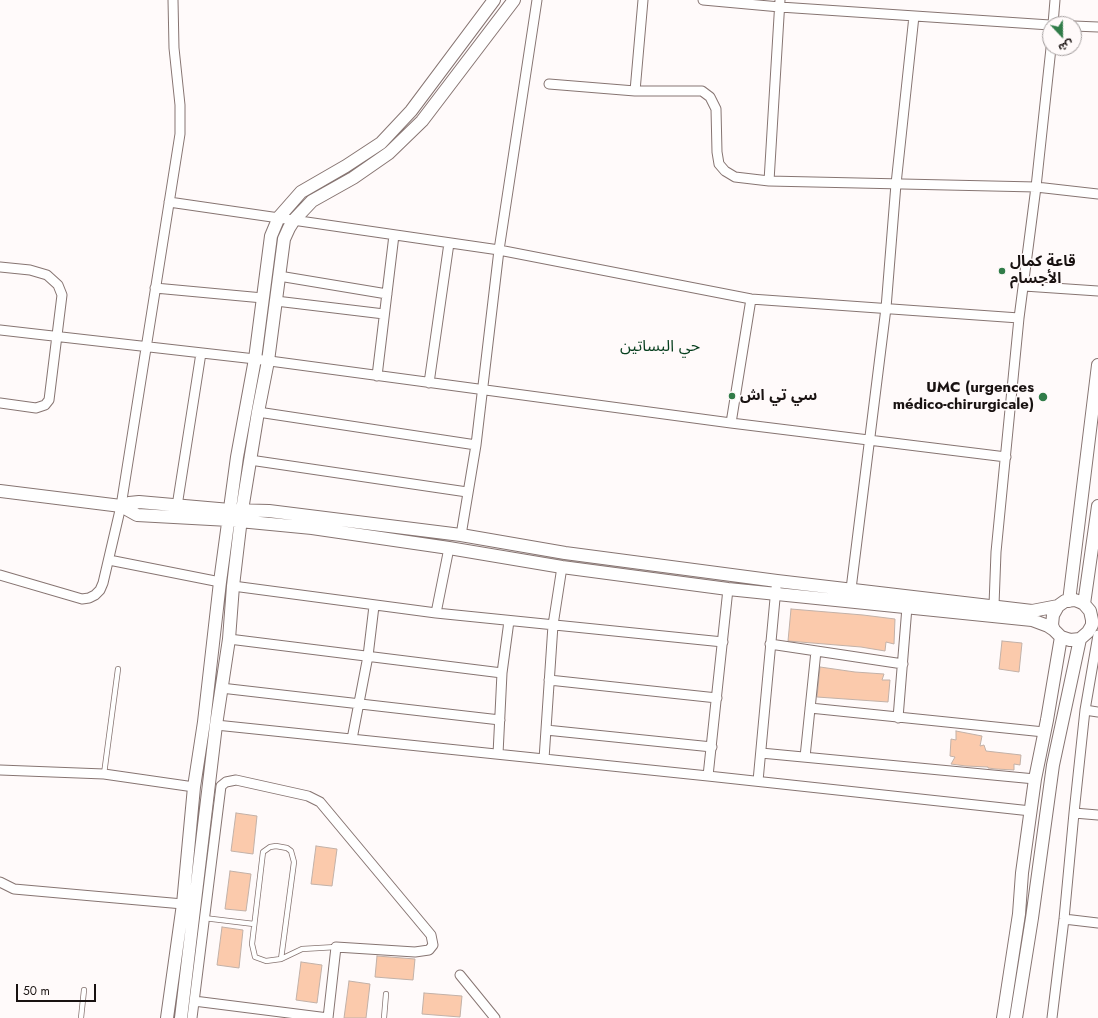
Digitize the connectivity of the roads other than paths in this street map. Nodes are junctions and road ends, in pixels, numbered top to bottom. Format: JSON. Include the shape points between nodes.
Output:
{"nodes":[{"id":1,"x":172,"y":0,"type":"edge"},
{"id":2,"x":494,"y":0,"type":"edge"},
{"id":3,"x":514,"y":0,"type":"edge"},
{"id":4,"x":536,"y":0,"type":"edge"},
{"id":5,"x":643,"y":0,"type":"edge"},
{"id":6,"x":703,"y":0,"type":"edge"},
{"id":7,"x":1055,"y":0,"type":"edge"},
{"id":8,"x":780,"y":4,"type":"edge"},
{"id":9,"x":914,"y":16,"type":"junction"},
{"id":10,"x":1054,"y":16,"type":"edge"},
{"id":11,"x":1042,"y":24,"type":"edge"},
{"id":12,"x":1082,"y":27,"type":"edge"},
{"id":13,"x":1098,"y":28,"type":"edge"},
{"id":14,"x":1050,"y":56,"type":"edge"},
{"id":15,"x":550,"y":84,"type":"dead end"},
{"id":16,"x":635,"y":91,"type":"junction"},
{"id":17,"x":769,"y":181,"type":"junction"},
{"id":18,"x":896,"y":184,"type":"junction"},
{"id":19,"x":1036,"y":187,"type":"junction"},
{"id":20,"x":1098,"y":194,"type":"edge"},
{"id":21,"x":169,"y":202,"type":"junction"},
{"id":22,"x":279,"y":217,"type":"junction"},
{"id":23,"x":294,"y":220,"type":"junction"},
{"id":24,"x":394,"y":235,"type":"junction"},
{"id":25,"x":449,"y":243,"type":"junction"},
{"id":26,"x":499,"y":250,"type":"junction"},
{"id":27,"x":0,"y":267,"type":"edge"},
{"id":28,"x":279,"y":276,"type":"junction"},
{"id":29,"x":1024,"y":286,"type":"junction"},
{"id":30,"x":155,"y":288,"type":"junction"},
{"id":31,"x":1098,"y":291,"type":"edge"},
{"id":32,"x":387,"y":294,"type":"junction"},
{"id":33,"x":263,"y":298,"type":"junction"},
{"id":34,"x":751,"y":298,"type":"junction"},
{"id":35,"x":276,"y":301,"type":"junction"},
{"id":36,"x":886,"y":308,"type":"junction"},
{"id":37,"x":384,"y":314,"type":"junction"},
{"id":38,"x":1019,"y":318,"type":"junction"},
{"id":39,"x":0,"y":330,"type":"edge"},
{"id":40,"x":56,"y":336,"type":"junction"},
{"id":41,"x":145,"y":347,"type":"junction"},
{"id":42,"x":201,"y":354,"type":"junction"},
{"id":43,"x":255,"y":359,"type":"junction"},
{"id":44,"x":268,"y":361,"type":"junction"},
{"id":45,"x":1098,"y":365,"type":"edge"},
{"id":46,"x":377,"y":376,"type":"junction"},
{"id":47,"x":429,"y":383,"type":"junction"},
{"id":48,"x":483,"y":390,"type":"junction"},
{"id":49,"x":0,"y":403,"type":"edge"},
{"id":50,"x":258,"y":412,"type":"junction"},
{"id":51,"x":732,"y":423,"type":"junction"},
{"id":52,"x":869,"y":440,"type":"junction"},
{"id":53,"x":476,"y":445,"type":"junction"},
{"id":54,"x":1006,"y":457,"type":"junction"},
{"id":55,"x":250,"y":460,"type":"junction"},
{"id":56,"x":0,"y":490,"type":"edge"},
{"id":57,"x":468,"y":492,"type":"junction"},
{"id":58,"x":121,"y":506,"type":"junction"},
{"id":59,"x":177,"y":506,"type":"junction"},
{"id":60,"x":1098,"y":506,"type":"edge"},
{"id":61,"x":235,"y":515,"type":"junction"},
{"id":62,"x":461,"y":536,"type":"junction"},
{"id":63,"x":449,"y":548,"type":"junction"},
{"id":64,"x":109,"y":560,"type":"junction"},
{"id":65,"x":562,"y":567,"type":"junction"},
{"id":66,"x":0,"y":575,"type":"edge"},
{"id":67,"x":777,"y":581,"type":"junction"},
{"id":68,"x":220,"y":582,"type":"junction"},
{"id":69,"x":233,"y":586,"type":"junction"},
{"id":70,"x":728,"y":589,"type":"junction"},
{"id":71,"x":851,"y":589,"type":"junction"},
{"id":72,"x":776,"y":594,"type":"junction"},
{"id":73,"x":1069,"y":600,"type":"junction"},
{"id":74,"x":1084,"y":604,"type":"junction"},
{"id":75,"x":994,"y":605,"type":"junction"},
{"id":76,"x":374,"y":606,"type":"junction"},
{"id":77,"x":1058,"y":606,"type":"junction"},
{"id":78,"x":907,"y":607,"type":"junction"},
{"id":79,"x":436,"y":614,"type":"junction"},
{"id":80,"x":509,"y":621,"type":"junction"},
{"id":81,"x":553,"y":625,"type":"junction"},
{"id":82,"x":1096,"y":629,"type":"edge"},
{"id":83,"x":1058,"y":634,"type":"junction"},
{"id":84,"x":229,"y":639,"type":"junction"},
{"id":85,"x":1080,"y":639,"type":"junction"},
{"id":86,"x":722,"y":642,"type":"junction"},
{"id":87,"x":770,"y":644,"type":"junction"},
{"id":88,"x":816,"y":651,"type":"junction"},
{"id":89,"x":368,"y":656,"type":"junction"},
{"id":90,"x":903,"y":664,"type":"junction"},
{"id":91,"x":118,"y":668,"type":"dead end"},
{"id":92,"x":502,"y":673,"type":"junction"},
{"id":93,"x":549,"y":680,"type":"junction"},
{"id":94,"x":222,"y":688,"type":"junction"},
{"id":95,"x":717,"y":698,"type":"junction"},
{"id":96,"x":358,"y":703,"type":"junction"},
{"id":97,"x":810,"y":708,"type":"junction"},
{"id":98,"x":1086,"y":710,"type":"junction"},
{"id":99,"x":1098,"y":712,"type":"edge"},
{"id":100,"x":898,"y":718,"type":"junction"},
{"id":101,"x":500,"y":720,"type":"junction"},
{"id":102,"x":216,"y":725,"type":"junction"},
{"id":103,"x":546,"y":730,"type":"junction"},
{"id":104,"x":1044,"y":732,"type":"junction"},
{"id":105,"x":352,"y":739,"type":"junction"},
{"id":106,"x":712,"y":747,"type":"junction"},
{"id":107,"x":761,"y":753,"type":"junction"},
{"id":108,"x":498,"y":754,"type":"junction"},
{"id":109,"x":805,"y":758,"type":"junction"},
{"id":110,"x":544,"y":759,"type":"junction"},
{"id":111,"x":0,"y":770,"type":"edge"},
{"id":112,"x":104,"y":774,"type":"junction"},
{"id":113,"x":708,"y":776,"type":"junction"},
{"id":114,"x":1035,"y":779,"type":"junction"},
{"id":115,"x":758,"y":782,"type":"junction"},
{"id":116,"x":194,"y":786,"type":"junction"},
{"id":117,"x":1030,"y":812,"type":"junction"},
{"id":118,"x":1074,"y":813,"type":"junction"},
{"id":119,"x":1098,"y":815,"type":"edge"},
{"id":120,"x":0,"y":882,"type":"edge"},
{"id":121,"x":183,"y":904,"type":"junction"},
{"id":122,"x":1019,"y":914,"type":"junction"},
{"id":123,"x":204,"y":918,"type":"junction"},
{"id":124,"x":1032,"y":918,"type":"junction"},
{"id":125,"x":1064,"y":919,"type":"junction"},
{"id":126,"x":1098,"y":923,"type":"edge"},
{"id":127,"x":254,"y":924,"type":"junction"},
{"id":128,"x":336,"y":947,"type":"junction"},
{"id":129,"x":282,"y":959,"type":"junction"},
{"id":130,"x":460,"y":976,"type":"dead end"},
{"id":131,"x":84,"y":990,"type":"dead end"},
{"id":132,"x":386,"y":994,"type":"dead end"},
{"id":133,"x":194,"y":1001,"type":"junction"},
{"id":134,"x":81,"y":1018,"type":"edge"},
{"id":135,"x":167,"y":1018,"type":"edge"},
{"id":136,"x":181,"y":1018,"type":"edge"},
{"id":137,"x":192,"y":1018,"type":"edge"},
{"id":138,"x":328,"y":1018,"type":"edge"},
{"id":139,"x":384,"y":1018,"type":"edge"},
{"id":140,"x":495,"y":1018,"type":"edge"},
{"id":141,"x":1003,"y":1018,"type":"edge"},
{"id":142,"x":1016,"y":1018,"type":"edge"},
{"id":143,"x":1052,"y":1018,"type":"edge"}],
"edges":[{"from":1,"to":21,"type":"street","via":[[180,134]]},
{"from":2,"to":22,"type":"main road","via":[[411,111],[386,138],[346,166],[301,192]]},
{"from":3,"to":23,"type":"main road","via":[[416,126],[390,152],[353,178],[312,201]]},
{"from":4,"to":26,"type":"street"},
{"from":5,"to":16,"type":"street"},
{"from":6,"to":8,"type":"street"},
{"from":7,"to":10,"type":"street"},
{"from":8,"to":9,"type":"street"},
{"from":8,"to":17,"type":"street"},
{"from":9,"to":11,"type":"street"},
{"from":9,"to":18,"type":"street"},
{"from":12,"to":13,"type":"street"},
{"from":14,"to":19,"type":"street"},
{"from":15,"to":16,"type":"street"},
{"from":16,"to":17,"type":"street","via":[[702,91],[710,97],[716,109],[719,164],[735,177]]},
{"from":17,"to":18,"type":"street"},
{"from":18,"to":19,"type":"street"},
{"from":18,"to":36,"type":"street"},
{"from":19,"to":20,"type":"street"},
{"from":19,"to":29,"type":"street"},
{"from":21,"to":22,"type":"street"},
{"from":21,"to":30,"type":"street"},
{"from":22,"to":23,"type":"street"},
{"from":22,"to":33,"type":"main road","via":[[271,236]]},
{"from":23,"to":24,"type":"street"},
{"from":23,"to":28,"type":"main road","via":[[284,239]]},
{"from":24,"to":25,"type":"street"},
{"from":24,"to":32,"type":"street"},
{"from":25,"to":26,"type":"street"},
{"from":25,"to":47,"type":"street"},
{"from":26,"to":34,"type":"street"},
{"from":26,"to":48,"type":"street"},
{"from":27,"to":40,"type":"street","via":[[41,273],[58,285],[62,295]]},
{"from":28,"to":32,"type":"street"},
{"from":28,"to":35,"type":"main road"},
{"from":29,"to":31,"type":"street"},
{"from":29,"to":38,"type":"street"},
{"from":30,"to":33,"type":"street"},
{"from":30,"to":41,"type":"street"},
{"from":32,"to":37,"type":"street"},
{"from":33,"to":43,"type":"main road"},
{"from":34,"to":36,"type":"street"},
{"from":34,"to":51,"type":"street"},
{"from":35,"to":37,"type":"street"},
{"from":35,"to":44,"type":"main road"},
{"from":36,"to":38,"type":"street"},
{"from":36,"to":52,"type":"street"},
{"from":37,"to":46,"type":"street"},
{"from":38,"to":54,"type":"street"},
{"from":39,"to":40,"type":"street"},
{"from":40,"to":41,"type":"street"},
{"from":40,"to":49,"type":"street","via":[[49,400],[45,405],[36,408]]},
{"from":41,"to":42,"type":"street"},
{"from":41,"to":58,"type":"street"},
{"from":42,"to":43,"type":"street"},
{"from":42,"to":59,"type":"street"},
{"from":43,"to":44,"type":"street"},
{"from":43,"to":61,"type":"main road","via":[[237,458]]},
{"from":44,"to":46,"type":"street"},
{"from":44,"to":50,"type":"main road"},
{"from":45,"to":73,"type":"main road"},
{"from":46,"to":47,"type":"street"},
{"from":47,"to":48,"type":"street"},
{"from":48,"to":51,"type":"street"},
{"from":48,"to":53,"type":"street"},
{"from":50,"to":53,"type":"street"},
{"from":50,"to":55,"type":"main road"},
{"from":51,"to":52,"type":"street"},
{"from":52,"to":54,"type":"street"},
{"from":52,"to":71,"type":"street"},
{"from":53,"to":57,"type":"street"},
{"from":54,"to":75,"type":"street","via":[[996,552]]},
{"from":55,"to":57,"type":"street"},
{"from":55,"to":61,"type":"main road"},
{"from":56,"to":58,"type":"main road"},
{"from":57,"to":62,"type":"street"},
{"from":58,"to":59,"type":"main road","via":[[138,502]]},
{"from":58,"to":61,"type":"main road","via":[[138,515]]},
{"from":58,"to":64,"type":"street"},
{"from":59,"to":61,"type":"main road"},
{"from":60,"to":74,"type":"main road"},
{"from":61,"to":62,"type":"main road","via":[[269,511]]},
{"from":61,"to":63,"type":"main road"},
{"from":61,"to":68,"type":"main road"},
{"from":61,"to":69,"type":"main road"},
{"from":62,"to":67,"type":"main road","via":[[565,553]]},
{"from":63,"to":65,"type":"main road"},
{"from":63,"to":79,"type":"street"},
{"from":64,"to":66,"type":"street","via":[[100,590],[89,598],[82,599]]},
{"from":64,"to":68,"type":"street"},
{"from":65,"to":70,"type":"main road"},
{"from":65,"to":81,"type":"street"},
{"from":67,"to":71,"type":"main road"},
{"from":67,"to":72,"type":"street"},
{"from":68,"to":116,"type":"main road"},
{"from":69,"to":76,"type":"street"},
{"from":69,"to":84,"type":"main road"},
{"from":70,"to":72,"type":"main road"},
{"from":70,"to":86,"type":"street"},
{"from":71,"to":75,"type":"main road"},
{"from":72,"to":78,"type":"main road"},
{"from":72,"to":87,"type":"street"},
{"from":73,"to":74,"type":"main road"},
{"from":73,"to":77,"type":"main road"},
{"from":74,"to":82,"type":"main road"},
{"from":75,"to":77,"type":"main road","via":[[1032,611]]},
{"from":76,"to":79,"type":"street"},
{"from":76,"to":89,"type":"street"},
{"from":77,"to":83,"type":"main road","via":[[1053,615],[1052,625]]},
{"from":78,"to":83,"type":"main road","via":[[1032,620],[1044,624]]},
{"from":78,"to":90,"type":"street"},
{"from":79,"to":80,"type":"street"},
{"from":80,"to":81,"type":"street"},
{"from":80,"to":92,"type":"street"},
{"from":81,"to":86,"type":"street"},
{"from":81,"to":93,"type":"street"},
{"from":82,"to":85,"type":"main road"},
{"from":82,"to":98,"type":"street"},
{"from":83,"to":85,"type":"main road","via":[[1070,640]]},
{"from":83,"to":104,"type":"main road"},
{"from":84,"to":89,"type":"street"},
{"from":84,"to":94,"type":"main road"},
{"from":85,"to":124,"type":"main road","via":[[1053,765]]},
{"from":86,"to":95,"type":"street"},
{"from":87,"to":88,"type":"street"},
{"from":87,"to":107,"type":"street"},
{"from":88,"to":90,"type":"street"},
{"from":88,"to":97,"type":"street"},
{"from":89,"to":92,"type":"street"},
{"from":89,"to":96,"type":"street"},
{"from":90,"to":100,"type":"street"},
{"from":91,"to":112,"type":"lane"},
{"from":92,"to":101,"type":"street"},
{"from":93,"to":95,"type":"street"},
{"from":93,"to":103,"type":"street"},
{"from":94,"to":96,"type":"street"},
{"from":94,"to":102,"type":"main road"},
{"from":95,"to":106,"type":"street"},
{"from":96,"to":101,"type":"street"},
{"from":96,"to":105,"type":"street"},
{"from":97,"to":100,"type":"street"},
{"from":97,"to":109,"type":"street"},
{"from":98,"to":99,"type":"street"},
{"from":98,"to":118,"type":"street"},
{"from":100,"to":104,"type":"street"},
{"from":101,"to":108,"type":"street"},
{"from":102,"to":105,"type":"street"},
{"from":102,"to":136,"type":"main road"},
{"from":103,"to":106,"type":"street"},
{"from":103,"to":110,"type":"street"},
{"from":104,"to":114,"type":"main road"},
{"from":105,"to":108,"type":"street"},
{"from":106,"to":113,"type":"street"},
{"from":107,"to":109,"type":"street"},
{"from":107,"to":115,"type":"street"},
{"from":108,"to":110,"type":"street"},
{"from":109,"to":114,"type":"street"},
{"from":110,"to":113,"type":"street"},
{"from":111,"to":112,"type":"street"},
{"from":112,"to":116,"type":"street"},
{"from":113,"to":115,"type":"street"},
{"from":114,"to":117,"type":"main road"},
{"from":115,"to":117,"type":"street"},
{"from":116,"to":121,"type":"main road"},
{"from":117,"to":122,"type":"main road"},
{"from":118,"to":119,"type":"street"},
{"from":118,"to":125,"type":"street"},
{"from":120,"to":121,"type":"street","via":[[14,889]]},
{"from":121,"to":135,"type":"main road"},
{"from":122,"to":124,"type":"main road"},
{"from":122,"to":141,"type":"main road"},
{"from":123,"to":127,"type":"lane"},
{"from":123,"to":128,"type":"street","via":[[221,786],[236,780],[308,796],[320,802],[431,935],[433,945],[429,950],[415,952]]},
{"from":123,"to":133,"type":"street"},
{"from":124,"to":142,"type":"main road"},
{"from":125,"to":126,"type":"street"},
{"from":125,"to":143,"type":"street"},
{"from":127,"to":129,"type":"lane","via":[[252,944],[255,957],[266,961]]},
{"from":127,"to":129,"type":"lane","via":[[262,852],[276,846],[287,848],[291,851],[294,862]]},
{"from":128,"to":129,"type":"lane","via":[[302,949]]},
{"from":128,"to":138,"type":"street"},
{"from":130,"to":140,"type":"street"},
{"from":131,"to":134,"type":"lane"},
{"from":132,"to":139,"type":"lane"},
{"from":133,"to":137,"type":"street"},
{"from":133,"to":138,"type":"street"}]}
